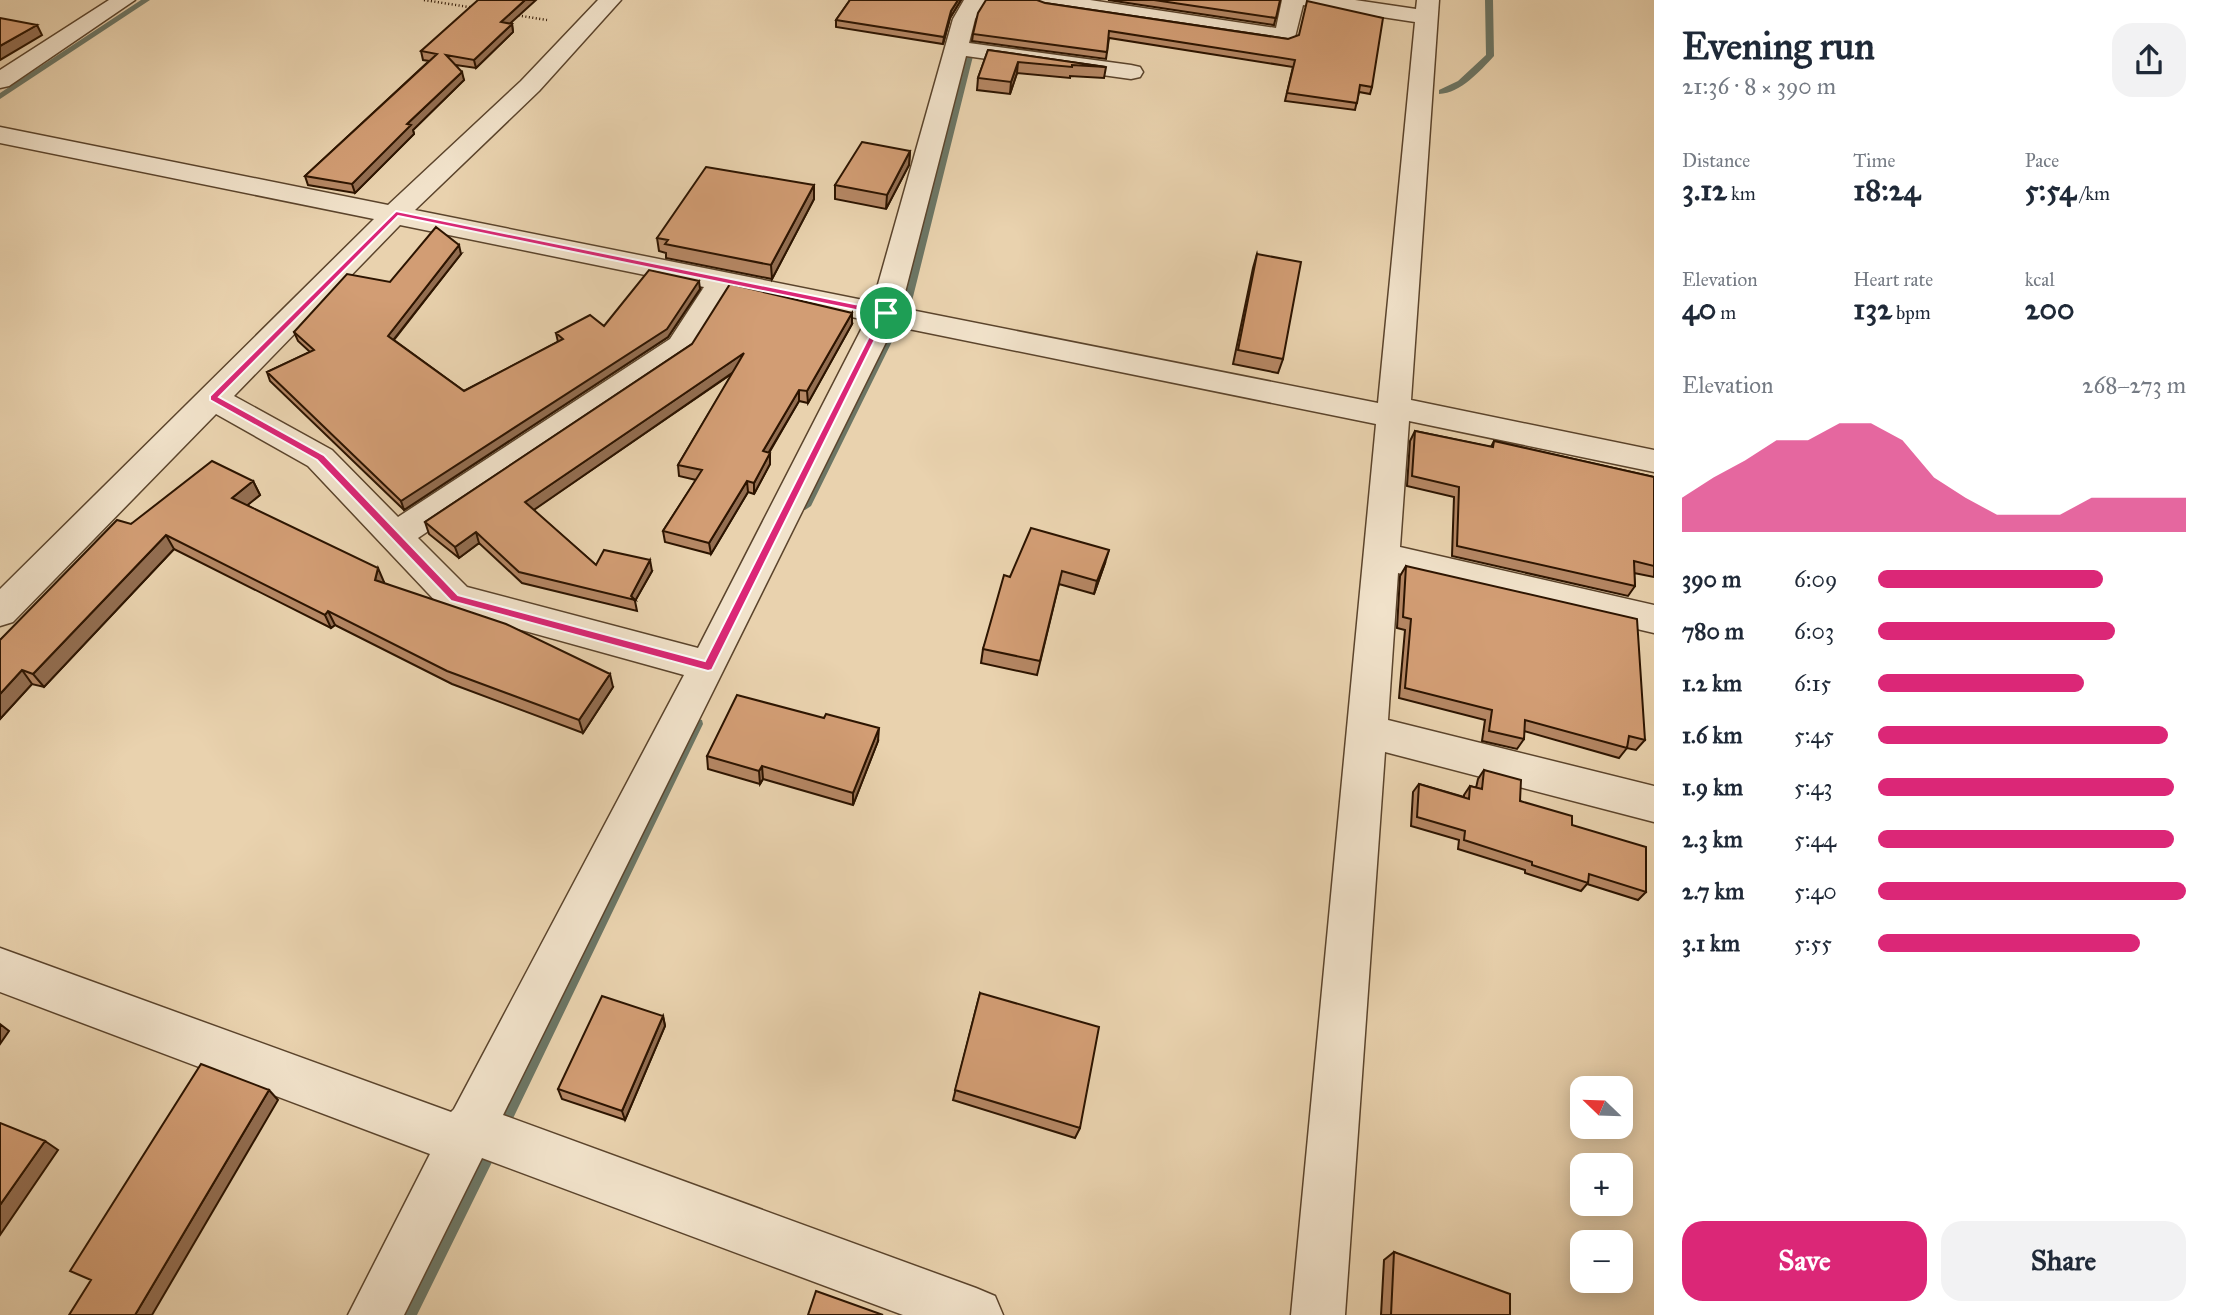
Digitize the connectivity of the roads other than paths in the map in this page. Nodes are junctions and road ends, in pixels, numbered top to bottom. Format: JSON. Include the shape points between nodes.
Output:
{"nodes":[{"id":1,"x":124,"y":0,"type":"edge"},
{"id":2,"x":610,"y":0,"type":"edge"},
{"id":3,"x":975,"y":0,"type":"edge"},
{"id":4,"x":1045,"y":0,"type":"edge"},
{"id":5,"x":1293,"y":0,"type":"edge"},
{"id":6,"x":1308,"y":0,"type":"edge"},
{"id":7,"x":1427,"y":8,"type":"edge"},
{"id":8,"x":966,"y":49,"type":"junction"},
{"id":9,"x":1143,"y":53,"type":"junction"},
{"id":10,"x":0,"y":81,"type":"edge"},
{"id":11,"x":0,"y":135,"type":"edge"},
{"id":12,"x":396,"y":214,"type":"junction"},
{"id":13,"x":723,"y":280,"type":"junction"},
{"id":14,"x":896,"y":315,"type":"junction"},
{"id":15,"x":213,"y":398,"type":"junction"},
{"id":16,"x":1394,"y":412,"type":"junction"},
{"id":17,"x":1654,"y":461,"type":"edge"},
{"id":18,"x":395,"y":536,"type":"junction"},
{"id":19,"x":1381,"y":556,"type":"junction"},
{"id":20,"x":0,"y":612,"type":"edge"},
{"id":21,"x":1654,"y":620,"type":"edge"},
{"id":22,"x":708,"y":666,"type":"junction"},
{"id":23,"x":1367,"y":731,"type":"junction"},
{"id":24,"x":1654,"y":804,"type":"edge"},
{"id":25,"x":0,"y":970,"type":"edge"},
{"id":26,"x":480,"y":1136,"type":"junction"},
{"id":27,"x":375,"y":1315,"type":"edge"},
{"id":28,"x":976,"y":1315,"type":"edge"},
{"id":29,"x":1318,"y":1315,"type":"edge"}],
"edges":[{"from":1,"to":10,"type":"street"},
{"from":2,"to":12,"type":"street","via":[[530,86]]},
{"from":3,"to":8,"type":"street","via":[[964,19]]},
{"from":4,"to":9,"type":"street"},
{"from":5,"to":9,"type":"street","via":[[1286,36]]},
{"from":6,"to":7,"type":"street"},
{"from":7,"to":16,"type":"street"},
{"from":8,"to":9,"type":"street"},
{"from":8,"to":14,"type":"street"},
{"from":11,"to":12,"type":"street"},
{"from":12,"to":13,"type":"street"},
{"from":12,"to":15,"type":"street"},
{"from":13,"to":14,"type":"street"},
{"from":13,"to":18,"type":"street","via":[[681,345]]},
{"from":14,"to":16,"type":"street"},
{"from":14,"to":22,"type":"street"},
{"from":15,"to":18,"type":"street","via":[[320,458]]},
{"from":15,"to":20,"type":"street"},
{"from":16,"to":17,"type":"street"},
{"from":16,"to":19,"type":"street"},
{"from":18,"to":22,"type":"street","via":[[455,598]]},
{"from":19,"to":21,"type":"street"},
{"from":19,"to":23,"type":"street"},
{"from":22,"to":26,"type":"street"},
{"from":23,"to":24,"type":"street"},
{"from":23,"to":29,"type":"street"},
{"from":25,"to":26,"type":"street"},
{"from":26,"to":27,"type":"street"},
{"from":26,"to":28,"type":"street"}]}
